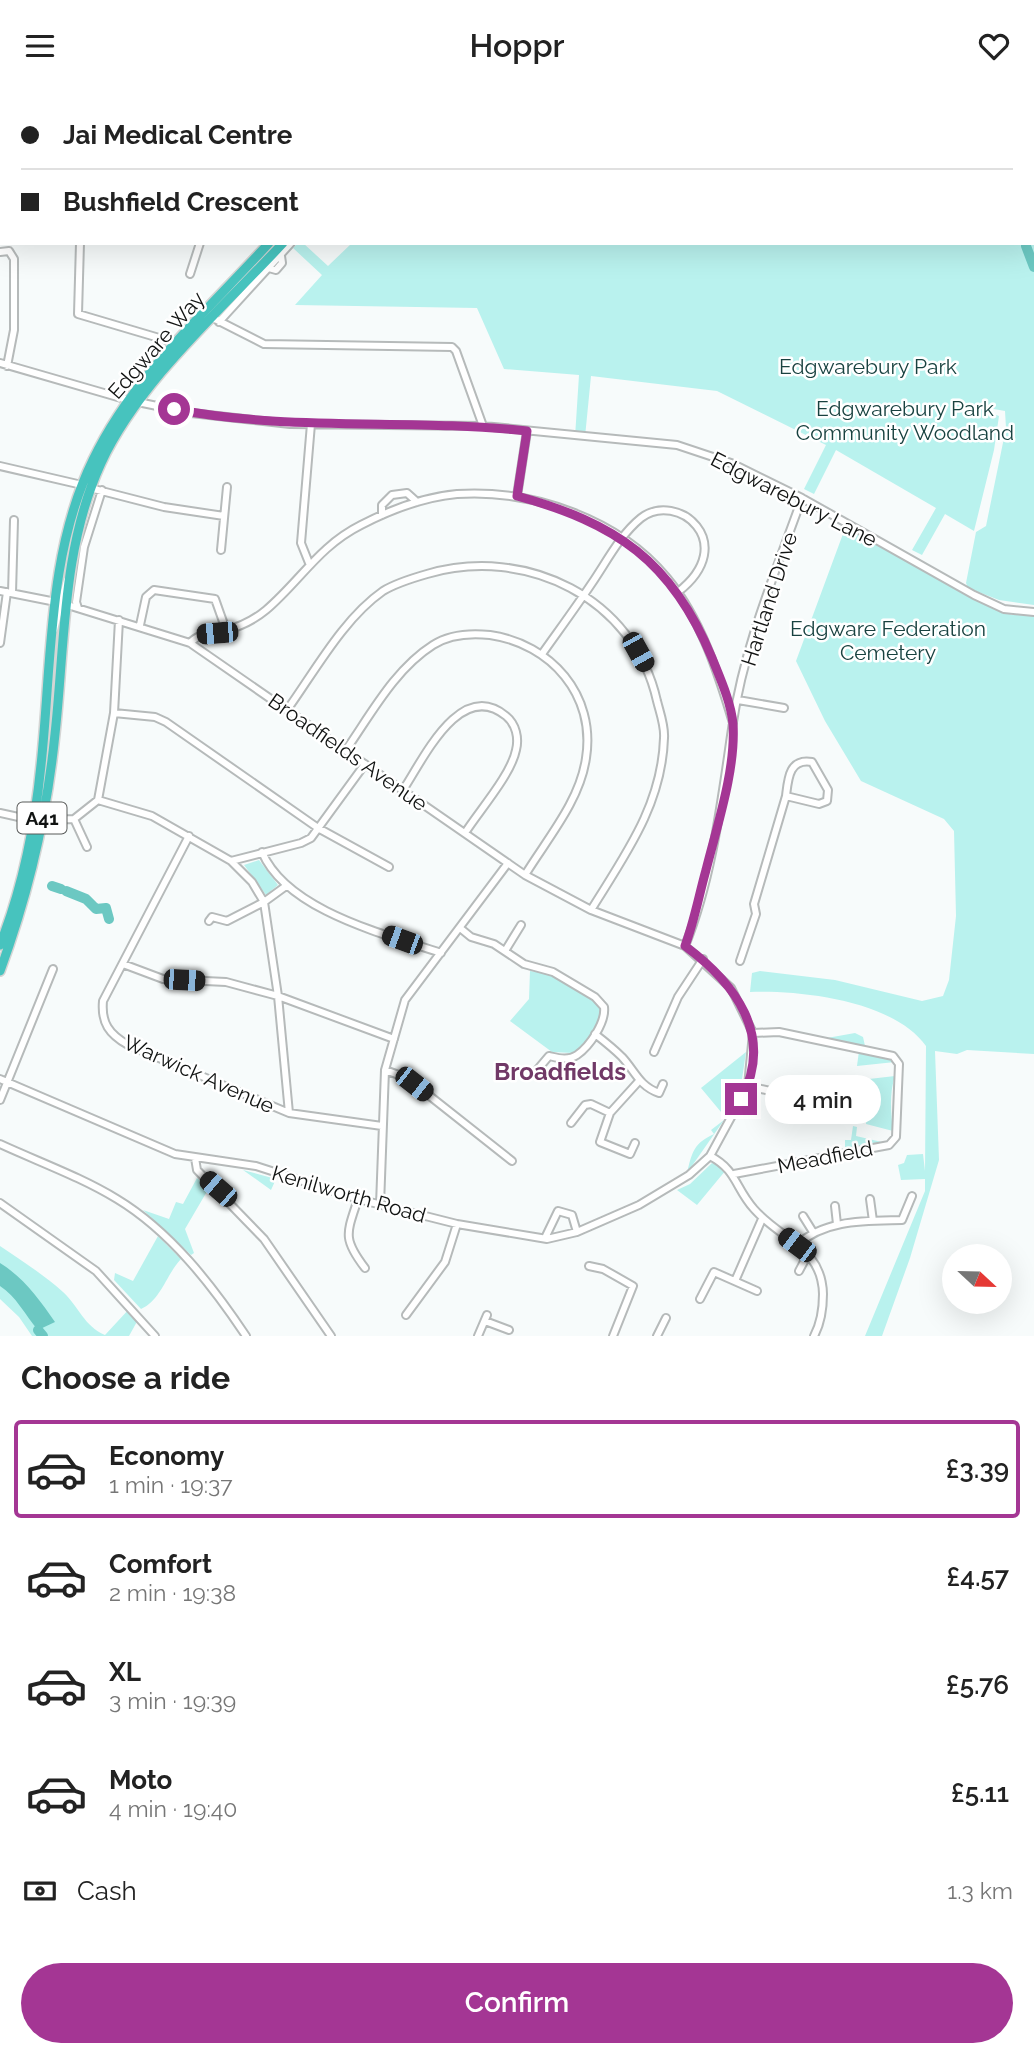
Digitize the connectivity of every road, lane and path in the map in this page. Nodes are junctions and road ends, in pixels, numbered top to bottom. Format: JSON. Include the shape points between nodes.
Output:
{"nodes":[{"id":1,"x":80,"y":245,"type":"edge"},
{"id":2,"x":199,"y":245,"type":"edge"},
{"id":3,"x":267,"y":245,"type":"edge"},
{"id":4,"x":282,"y":245,"type":"edge"},
{"id":5,"x":289,"y":245,"type":"edge"},
{"id":6,"x":0,"y":252,"type":"edge"},
{"id":7,"x":190,"y":274,"type":"dead end"},
{"id":8,"x":216,"y":320,"type":"junction"},
{"id":9,"x":177,"y":344,"type":"junction"},
{"id":10,"x":4,"y":364,"type":"edge"},
{"id":11,"x":128,"y":400,"type":"junction"},
{"id":12,"x":139,"y":402,"type":"junction"},
{"id":13,"x":311,"y":424,"type":"junction"},
{"id":14,"x":483,"y":426,"type":"junction"},
{"id":15,"x":527,"y":431,"type":"junction"},
{"id":16,"x":0,"y":466,"type":"edge"},
{"id":17,"x":86,"y":486,"type":"junction"},
{"id":18,"x":227,"y":487,"type":"dead end"},
{"id":19,"x":102,"y":490,"type":"junction"},
{"id":20,"x":517,"y":496,"type":"junction"},
{"id":21,"x":803,"y":498,"type":"junction"},
{"id":22,"x":417,"y":502,"type":"junction"},
{"id":23,"x":383,"y":515,"type":"junction"},
{"id":24,"x":224,"y":516,"type":"junction"},
{"id":25,"x":14,"y":520,"type":"dead end"},
{"id":26,"x":622,"y":539,"type":"junction"},
{"id":27,"x":221,"y":550,"type":"dead end"},
{"id":28,"x":309,"y":563,"type":"junction"},
{"id":29,"x":6,"y":592,"type":"edge"},
{"id":30,"x":678,"y":592,"type":"junction"},
{"id":31,"x":584,"y":595,"type":"junction"},
{"id":32,"x":61,"y":604,"type":"junction"},
{"id":33,"x":78,"y":608,"type":"junction"},
{"id":34,"x":1034,"y":612,"type":"edge"},
{"id":35,"x":119,"y":620,"type":"junction"},
{"id":36,"x":140,"y":625,"type":"junction"},
{"id":37,"x":226,"y":631,"type":"junction"},
{"id":38,"x":0,"y":643,"type":"edge"},
{"id":39,"x":190,"y":643,"type":"junction"},
{"id":40,"x":542,"y":654,"type":"junction"},
{"id":41,"x":738,"y":700,"type":"junction"},
{"id":42,"x":784,"y":708,"type":"dead end"},
{"id":43,"x":287,"y":710,"type":"junction"},
{"id":44,"x":114,"y":713,"type":"junction"},
{"id":45,"x":733,"y":723,"type":"junction"},
{"id":46,"x":346,"y":750,"type":"junction"},
{"id":47,"x":365,"y":764,"type":"junction"},
{"id":48,"x":404,"y":790,"type":"junction"},
{"id":49,"x":786,"y":796,"type":"junction"},
{"id":50,"x":98,"y":800,"type":"junction"},
{"id":51,"x":0,"y":813,"type":"edge"},
{"id":52,"x":74,"y":819,"type":"junction"},
{"id":53,"x":37,"y":820,"type":"junction"},
{"id":54,"x":318,"y":828,"type":"junction"},
{"id":55,"x":465,"y":833,"type":"junction"},
{"id":56,"x":189,"y":837,"type":"junction"},
{"id":57,"x":87,"y":847,"type":"dead end"},
{"id":58,"x":262,"y":852,"type":"junction"},
{"id":59,"x":231,"y":860,"type":"junction"},
{"id":60,"x":508,"y":863,"type":"junction"},
{"id":61,"x":390,"y":867,"type":"dead end"},
{"id":62,"x":525,"y":875,"type":"junction"},
{"id":63,"x":286,"y":886,"type":"junction"},
{"id":64,"x":264,"y":902,"type":"junction"},
{"id":65,"x":591,"y":910,"type":"junction"},
{"id":66,"x":209,"y":921,"type":"dead end"},
{"id":67,"x":521,"y":925,"type":"dead end"},
{"id":68,"x":460,"y":928,"type":"junction"},
{"id":69,"x":0,"y":946,"type":"edge"},
{"id":70,"x":685,"y":946,"type":"junction"},
{"id":71,"x":505,"y":951,"type":"junction"},
{"id":72,"x":441,"y":953,"type":"junction"},
{"id":73,"x":702,"y":959,"type":"junction"},
{"id":74,"x":740,"y":961,"type":"dead end"},
{"id":75,"x":123,"y":964,"type":"junction"},
{"id":76,"x":53,"y":969,"type":"dead end"},
{"id":77,"x":0,"y":971,"type":"edge"},
{"id":78,"x":278,"y":996,"type":"junction"},
{"id":79,"x":753,"y":1033,"type":"junction"},
{"id":80,"x":595,"y":1034,"type":"junction"},
{"id":81,"x":394,"y":1039,"type":"junction"},
{"id":82,"x":654,"y":1052,"type":"dead end"},
{"id":83,"x":538,"y":1069,"type":"dead end"},
{"id":84,"x":385,"y":1070,"type":"junction"},
{"id":85,"x":4,"y":1081,"type":"edge"},
{"id":86,"x":639,"y":1081,"type":"junction"},
{"id":87,"x":663,"y":1084,"type":"dead end"},
{"id":88,"x":748,"y":1086,"type":"junction"},
{"id":89,"x":659,"y":1093,"type":"junction"},
{"id":90,"x":788,"y":1095,"type":"dead end"},
{"id":91,"x":0,"y":1100,"type":"edge"},
{"id":92,"x":656,"y":1102,"type":"dead end"},
{"id":93,"x":289,"y":1113,"type":"junction"},
{"id":94,"x":610,"y":1113,"type":"junction"},
{"id":95,"x":571,"y":1123,"type":"dead end"},
{"id":96,"x":382,"y":1126,"type":"junction"},
{"id":97,"x":635,"y":1143,"type":"dead end"},
{"id":98,"x":0,"y":1144,"type":"edge"},
{"id":99,"x":710,"y":1156,"type":"junction"},
{"id":100,"x":195,"y":1158,"type":"junction"},
{"id":101,"x":512,"y":1161,"type":"dead end"},
{"id":102,"x":734,"y":1174,"type":"junction"},
{"id":103,"x":912,"y":1196,"type":"dead end"},
{"id":104,"x":358,"y":1199,"type":"junction"},
{"id":105,"x":870,"y":1199,"type":"dead end"},
{"id":106,"x":0,"y":1203,"type":"edge"},
{"id":107,"x":380,"y":1205,"type":"junction"},
{"id":108,"x":835,"y":1206,"type":"dead end"},
{"id":109,"x":803,"y":1216,"type":"dead end"},
{"id":110,"x":762,"y":1219,"type":"junction"},
{"id":111,"x":873,"y":1221,"type":"junction"},
{"id":112,"x":457,"y":1224,"type":"junction"},
{"id":113,"x":837,"y":1224,"type":"junction"},
{"id":114,"x":577,"y":1232,"type":"junction"},
{"id":115,"x":813,"y":1232,"type":"junction"},
{"id":116,"x":545,"y":1238,"type":"junction"},
{"id":117,"x":797,"y":1245,"type":"junction"},
{"id":118,"x":808,"y":1254,"type":"junction"},
{"id":119,"x":589,"y":1266,"type":"dead end"},
{"id":120,"x":365,"y":1268,"type":"dead end"},
{"id":121,"x":799,"y":1271,"type":"dead end"},
{"id":122,"x":735,"y":1281,"type":"junction"},
{"id":123,"x":757,"y":1290,"type":"dead end"},
{"id":124,"x":700,"y":1299,"type":"dead end"},
{"id":125,"x":406,"y":1315,"type":"dead end"},
{"id":126,"x":666,"y":1318,"type":"dead end"},
{"id":127,"x":509,"y":1331,"type":"dead end"},
{"id":128,"x":155,"y":1336,"type":"edge"},
{"id":129,"x":246,"y":1336,"type":"edge"},
{"id":130,"x":331,"y":1336,"type":"edge"},
{"id":131,"x":478,"y":1336,"type":"edge"},
{"id":132,"x":613,"y":1336,"type":"edge"},
{"id":133,"x":657,"y":1336,"type":"edge"},
{"id":134,"x":814,"y":1336,"type":"edge"}],
"edges":[{"from":1,"to":9,"type":"street","via":[[78,314]]},
{"from":2,"to":7,"type":"street"},
{"from":3,"to":9,"type":"highway","name":"Edgware Way","number":"A41"},
{"from":4,"to":8,"type":"highway","name":"Edgware Way","number":"A41"},
{"from":5,"to":8,"type":"street","name":"Edgware Way","via":[[281,256],[282,263],[269,268]]},
{"from":6,"to":10,"type":"street","via":[[9,251],[14,259],[15,320]]},
{"from":8,"to":12,"type":"highway","name":"Edgware Way","number":"A41"},
{"from":8,"to":14,"type":"street","via":[[264,344],[452,347]]},
{"from":9,"to":11,"type":"highway","name":"Edgware Way","number":"A41"},
{"from":10,"to":11,"type":"street","name":"Edgwarebury Lane"},
{"from":11,"to":12,"type":"street","name":"Edgwarebury Lane"},
{"from":11,"to":17,"type":"highway","name":"Edgware Way","number":"A41","via":[[93,459]]},
{"from":12,"to":13,"type":"street","name":"Edgwarebury Lane","via":[[191,413]]},
{"from":12,"to":17,"type":"highway","name":"Edgware Way","number":"A41"},
{"from":13,"to":14,"type":"street","name":"Edgwarebury Lane"},
{"from":13,"to":28,"type":"street","via":[[301,543]]},
{"from":14,"to":15,"type":"street","name":"Edgwarebury Lane"},
{"from":15,"to":20,"type":"street"},
{"from":15,"to":21,"type":"street","name":"Edgwarebury Lane","via":[[677,446],[731,463]]},
{"from":16,"to":17,"type":"street"},
{"from":17,"to":19,"type":"street"},
{"from":17,"to":32,"type":"highway","name":"Edgware Way","number":"A41"},
{"from":17,"to":32,"type":"highway","name":"Edgware Way","number":"A41","via":[[77,498]]},
{"from":18,"to":24,"type":"street"},
{"from":19,"to":24,"type":"street","via":[[164,507]]},
{"from":19,"to":33,"type":"street","via":[[84,547]]},
{"from":20,"to":22,"type":"street","via":[[457,494]]},
{"from":20,"to":26,"type":"street","via":[[563,509]]},
{"from":21,"to":34,"type":"street","name":"Edgwarebury Lane","via":[[974,595],[1004,609]]},
{"from":21,"to":41,"type":"street","name":"Hartland Drive","via":[[769,589]]},
{"from":22,"to":23,"type":"street"},
{"from":22,"to":23,"type":"street","via":[[407,493],[392,495],[382,505]]},
{"from":23,"to":28,"type":"street","via":[[340,538]]},
{"from":24,"to":27,"type":"street"},
{"from":25,"to":29,"type":"street"},
{"from":26,"to":30,"type":"street"},
{"from":26,"to":30,"type":"street","via":[[640,519],[661,510],[694,524],[706,548],[703,566]]},
{"from":26,"to":31,"type":"street"},
{"from":28,"to":37,"type":"street","via":[[265,611]]},
{"from":29,"to":32,"type":"street","name":"Broadfields Avenue"},
{"from":29,"to":38,"type":"street"},
{"from":30,"to":45,"type":"street","via":[[705,642]]},
{"from":31,"to":40,"type":"street"},
{"from":31,"to":43,"type":"street","via":[[554,579],[510,567],[454,566],[412,578],[383,591],[356,616]]},
{"from":31,"to":65,"type":"street","via":[[631,639],[654,687],[664,734],[652,806]]},
{"from":32,"to":33,"type":"street","name":"Broadfields Avenue"},
{"from":32,"to":53,"type":"highway","number":"A41","via":[[52,635]]},
{"from":32,"to":53,"type":"highway","number":"A41","via":[[55,734]]},
{"from":33,"to":35,"type":"street","name":"Broadfields Avenue"},
{"from":35,"to":36,"type":"street","name":"Broadfields Avenue"},
{"from":35,"to":44,"type":"street"},
{"from":36,"to":37,"type":"street","via":[[146,597],[154,590],[215,599]]},
{"from":36,"to":39,"type":"street","name":"Broadfields Avenue"},
{"from":37,"to":39,"type":"street","via":[[198,635]]},
{"from":39,"to":43,"type":"street","name":"Broadfields Avenue"},
{"from":40,"to":46,"type":"street","via":[[523,643],[481,634],[457,635],[435,643],[393,684]]},
{"from":40,"to":62,"type":"street","via":[[562,671],[584,710],[588,732],[582,779]]},
{"from":41,"to":42,"type":"street"},
{"from":41,"to":45,"type":"street","name":"Hartland Drive"},
{"from":43,"to":46,"type":"street","name":"Broadfields Avenue"},
{"from":44,"to":50,"type":"street"},
{"from":44,"to":54,"type":"street","via":[[166,722]]},
{"from":45,"to":70,"type":"street","name":"Hartland Drive","via":[[719,820]]},
{"from":46,"to":47,"type":"street","name":"Broadfields Avenue"},
{"from":47,"to":48,"type":"street","name":"Broadfields Avenue"},
{"from":47,"to":54,"type":"street"},
{"from":48,"to":55,"type":"street","name":"Broadfields Avenue"},
{"from":48,"to":55,"type":"street","via":[[453,719],[475,706],[504,714],[516,730],[516,752]]},
{"from":49,"to":49,"type":"street","via":[[820,804],[827,801],[828,790],[812,762],[791,769]]},
{"from":49,"to":74,"type":"street"},
{"from":50,"to":52,"type":"street"},
{"from":50,"to":56,"type":"street","via":[[152,816]]},
{"from":51,"to":53,"type":"street"},
{"from":52,"to":53,"type":"street"},
{"from":52,"to":57,"type":"street"},
{"from":53,"to":69,"type":"highway","number":"A41"},
{"from":53,"to":77,"type":"highway","number":"A41","via":[[28,884]]},
{"from":54,"to":58,"type":"street","via":[[301,843]]},
{"from":54,"to":61,"type":"street"},
{"from":55,"to":60,"type":"street","name":"Broadfields Avenue"},
{"from":56,"to":59,"type":"street"},
{"from":56,"to":75,"type":"street","name":"Warwick Avenue"},
{"from":58,"to":59,"type":"street"},
{"from":58,"to":63,"type":"street","via":[[270,870]]},
{"from":59,"to":64,"type":"street"},
{"from":60,"to":62,"type":"street","name":"Broadfields Avenue"},
{"from":60,"to":68,"type":"street"},
{"from":62,"to":65,"type":"street","name":"Broadfields Avenue"},
{"from":63,"to":64,"type":"street"},
{"from":63,"to":72,"type":"street","via":[[332,913]]},
{"from":64,"to":66,"type":"street","via":[[228,921],[212,917]]},
{"from":64,"to":78,"type":"street"},
{"from":65,"to":70,"type":"street","name":"Broadfields Avenue"},
{"from":67,"to":71,"type":"street"},
{"from":68,"to":71,"type":"street"},
{"from":68,"to":72,"type":"street"},
{"from":70,"to":73,"type":"street","name":"Broadfields Avenue"},
{"from":71,"to":80,"type":"street","via":[[595,997],[604,1011]]},
{"from":72,"to":81,"type":"street","via":[[405,1000]]},
{"from":73,"to":79,"type":"street","name":"Broadfields Avenue","via":[[736,995]]},
{"from":73,"to":82,"type":"street","via":[[678,997]]},
{"from":75,"to":78,"type":"street","via":[[163,979],[226,982]]},
{"from":75,"to":93,"type":"street","name":"Warwick Avenue","via":[[103,1001],[102,1015],[116,1038]]},
{"from":76,"to":85,"type":"street"},
{"from":78,"to":81,"type":"street"},
{"from":78,"to":93,"type":"street"},
{"from":79,"to":88,"type":"street"},
{"from":79,"to":102,"type":"street","name":"Meadfield","via":[[779,1032],[893,1056],[899,1064],[896,1137],[889,1145]]},
{"from":80,"to":83,"type":"street","via":[[576,1055],[565,1059],[549,1056]]},
{"from":80,"to":86,"type":"street","via":[[620,1055]]},
{"from":81,"to":84,"type":"street"},
{"from":84,"to":96,"type":"street"},
{"from":84,"to":101,"type":"street","via":[[407,1078]]},
{"from":85,"to":91,"type":"street"},
{"from":85,"to":100,"type":"street","name":"Kenilworth Road","via":[[150,1145]]},
{"from":86,"to":89,"type":"street"},
{"from":86,"to":94,"type":"street"},
{"from":87,"to":89,"type":"street"},
{"from":88,"to":90,"type":"street"},
{"from":88,"to":99,"type":"street"},
{"from":89,"to":92,"type":"street"},
{"from":93,"to":96,"type":"street","name":"Warwick Avenue"},
{"from":94,"to":95,"type":"street","via":[[585,1105]]},
{"from":94,"to":97,"type":"street","via":[[600,1142],[630,1154]]},
{"from":96,"to":107,"type":"street"},
{"from":98,"to":129,"type":"street","via":[[139,1214],[170,1241]]},
{"from":99,"to":102,"type":"street"},
{"from":99,"to":114,"type":"street","name":"Kenilworth Road","via":[[690,1175],[639,1205]]},
{"from":100,"to":104,"type":"street","name":"Kenilworth Road","via":[[256,1166]]},
{"from":100,"to":130,"type":"street","via":[[197,1170],[264,1239]]},
{"from":102,"to":110,"type":"street","via":[[742,1196]]},
{"from":103,"to":111,"type":"street","via":[[902,1220]]},
{"from":104,"to":107,"type":"street","name":"Kenilworth Road"},
{"from":104,"to":120,"type":"street","via":[[346,1236],[349,1248]]},
{"from":105,"to":111,"type":"street"},
{"from":106,"to":128,"type":"street","via":[[96,1271]]},
{"from":107,"to":112,"type":"street","name":"Kenilworth Road"},
{"from":108,"to":113,"type":"street"},
{"from":109,"to":115,"type":"street"},
{"from":110,"to":117,"type":"street"},
{"from":110,"to":122,"type":"street"},
{"from":111,"to":113,"type":"street"},
{"from":112,"to":116,"type":"street","name":"Kenilworth Road"},
{"from":112,"to":125,"type":"street","via":[[445,1262]]},
{"from":113,"to":115,"type":"street"},
{"from":114,"to":116,"type":"street","name":"Kenilworth Road"},
{"from":114,"to":116,"type":"street","via":[[572,1215],[558,1211]]},
{"from":115,"to":117,"type":"street"},
{"from":117,"to":118,"type":"street"},
{"from":118,"to":121,"type":"street"},
{"from":118,"to":134,"type":"street","via":[[823,1280],[822,1313]]},
{"from":119,"to":132,"type":"street","via":[[633,1286]]},
{"from":122,"to":123,"type":"street"},
{"from":122,"to":124,"type":"street","via":[[714,1272]]},
{"from":126,"to":133,"type":"street"},
{"from":127,"to":131,"type":"street","via":[[486,1318]]}]}
